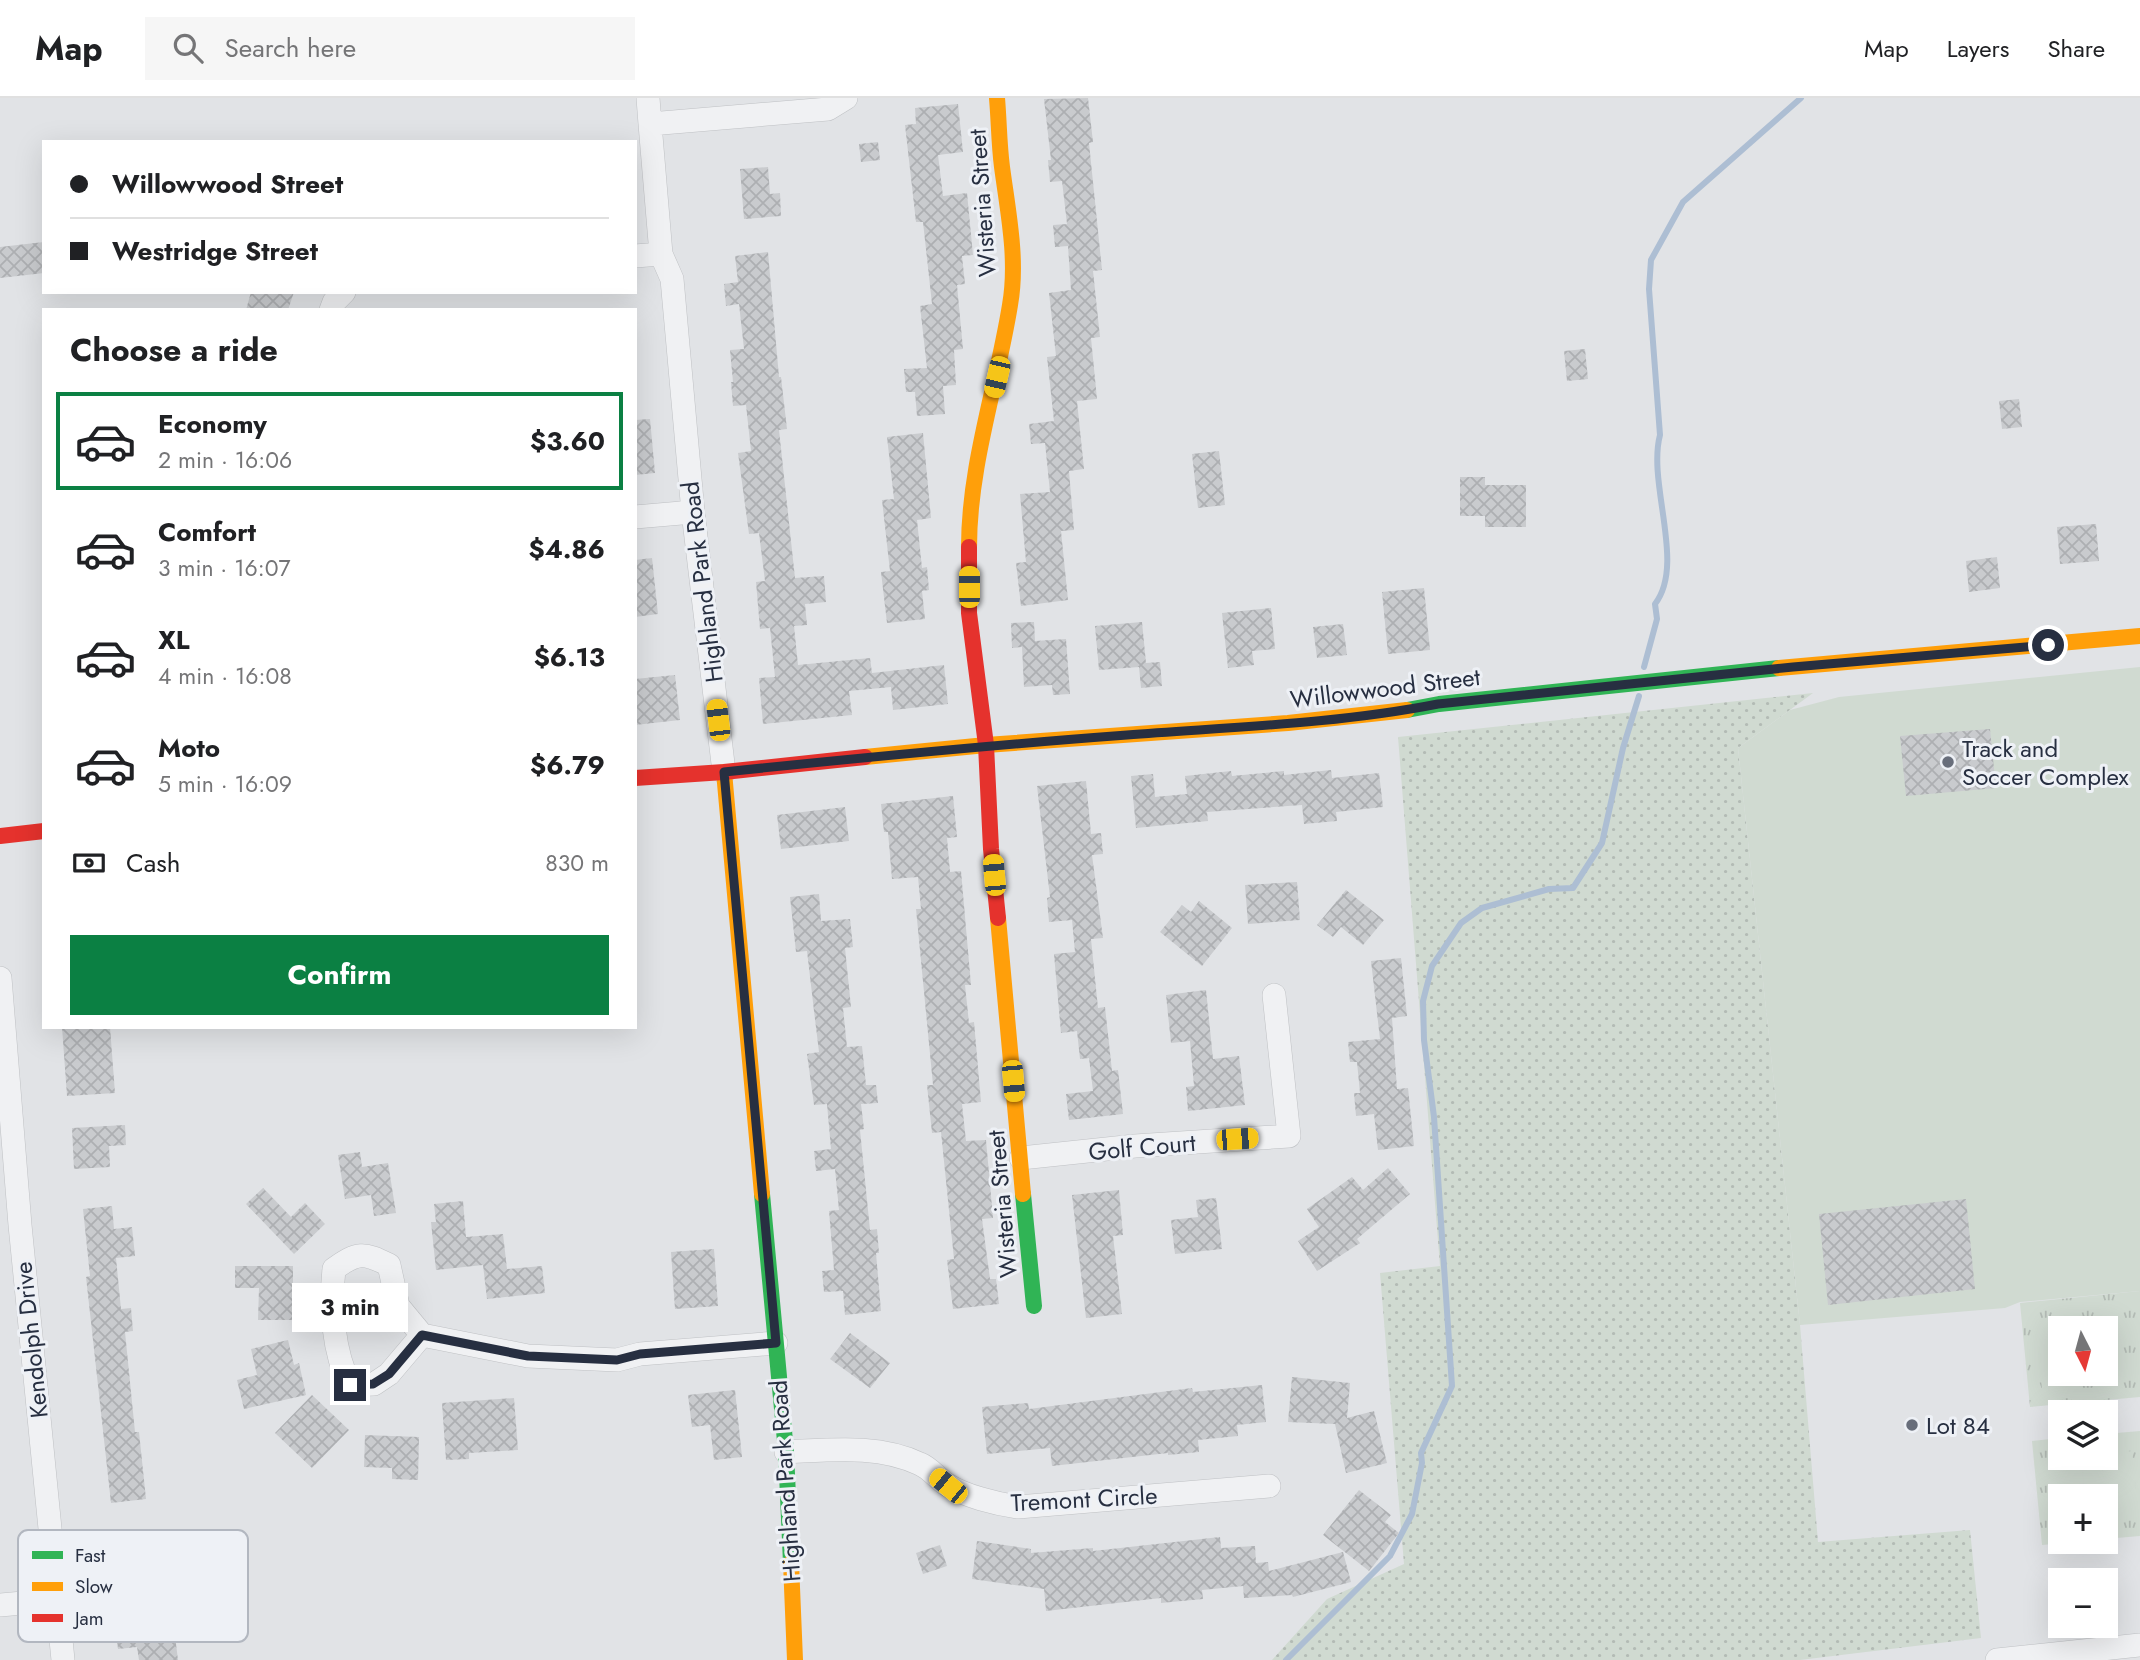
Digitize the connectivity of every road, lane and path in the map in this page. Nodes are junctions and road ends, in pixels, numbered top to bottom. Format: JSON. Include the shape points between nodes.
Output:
{"nodes":[{"id":1,"x":648,"y":98,"type":"edge"},
{"id":2,"x":846,"y":98,"type":"edge"},
{"id":3,"x":997,"y":98,"type":"edge"},
{"id":4,"x":650,"y":124,"type":"junction"},
{"id":5,"x":661,"y":254,"type":"junction"},
{"id":6,"x":637,"y":256,"type":"edge"},
{"id":7,"x":342,"y":294,"type":"edge"},
{"id":8,"x":332,"y":308,"type":"edge"},
{"id":9,"x":694,"y":512,"type":"junction"},
{"id":10,"x":637,"y":517,"type":"edge"},
{"id":11,"x":2140,"y":636,"type":"edge"},
{"id":12,"x":985,"y":745,"type":"junction"},
{"id":13,"x":724,"y":772,"type":"junction"},
{"id":14,"x":637,"y":778,"type":"edge"},
{"id":15,"x":42,"y":831,"type":"edge"},
{"id":16,"x":0,"y":836,"type":"edge"},
{"id":17,"x":0,"y":978,"type":"edge"},
{"id":18,"x":1274,"y":995,"type":"dead end"},
{"id":19,"x":1021,"y":1158,"type":"junction"},
{"id":20,"x":1034,"y":1306,"type":"dead end"},
{"id":21,"x":422,"y":1335,"type":"junction"},
{"id":22,"x":776,"y":1343,"type":"junction"},
{"id":23,"x":786,"y":1452,"type":"junction"},
{"id":24,"x":1269,"y":1486,"type":"dead end"},
{"id":25,"x":49,"y":1530,"type":"edge"},
{"id":26,"x":18,"y":1603,"type":"edge"},
{"id":27,"x":0,"y":1605,"type":"edge"},
{"id":28,"x":60,"y":1642,"type":"edge"},
{"id":29,"x":2140,"y":1645,"type":"edge"},
{"id":30,"x":62,"y":1660,"type":"edge"},
{"id":31,"x":796,"y":1660,"type":"edge"},
{"id":32,"x":1997,"y":1660,"type":"edge"}],
"edges":[{"from":1,"to":4,"type":"street","name":"Highland Park Road"},
{"from":2,"to":4,"type":"street","via":[[828,109]]},
{"from":3,"to":12,"type":"street","name":"Wisteria Street","via":[[1012,233],[1011,303],[974,479],[969,534],[969,613]]},
{"from":4,"to":5,"type":"street","name":"Highland Park Road"},
{"from":5,"to":6,"type":"street"},
{"from":5,"to":9,"type":"street","name":"Highland Park Road","via":[[672,279]]},
{"from":7,"to":8,"type":"street"},
{"from":9,"to":10,"type":"street"},
{"from":9,"to":13,"type":"street","name":"Highland Park Road"},
{"from":11,"to":12,"type":"street","name":"Willowwood Street","via":[[1793,667],[1288,723]]},
{"from":12,"to":13,"type":"street","name":"Willowwood Street"},
{"from":12,"to":19,"type":"street","name":"Wisteria Street"},
{"from":13,"to":14,"type":"street","name":"Willowwood Street"},
{"from":13,"to":22,"type":"street","name":"Highland Park Road"},
{"from":15,"to":16,"type":"street"},
{"from":17,"to":25,"type":"street","name":"Kendolph Drive"},
{"from":18,"to":19,"type":"street","name":"Golf Court","via":[[1289,1136]]},
{"from":19,"to":20,"type":"street","name":"Wisteria Street"},
{"from":21,"to":21,"type":"street","via":[[389,1374],[373,1384],[350,1385],[341,1366],[332,1293],[334,1269],[351,1256],[369,1255],[388,1265],[398,1306]]},
{"from":21,"to":22,"type":"street","via":[[528,1356],[617,1360],[640,1354]]},
{"from":22,"to":23,"type":"street","name":"Highland Park Road"},
{"from":23,"to":24,"type":"street","name":"Tremont Circle","via":[[886,1452],[922,1464],[948,1486],[1018,1507]]},
{"from":23,"to":31,"type":"street","name":"Highland Park Road"},
{"from":26,"to":27,"type":"street"},
{"from":28,"to":30,"type":"street","name":"Kendolph Drive"},
{"from":29,"to":32,"type":"street"}]}
